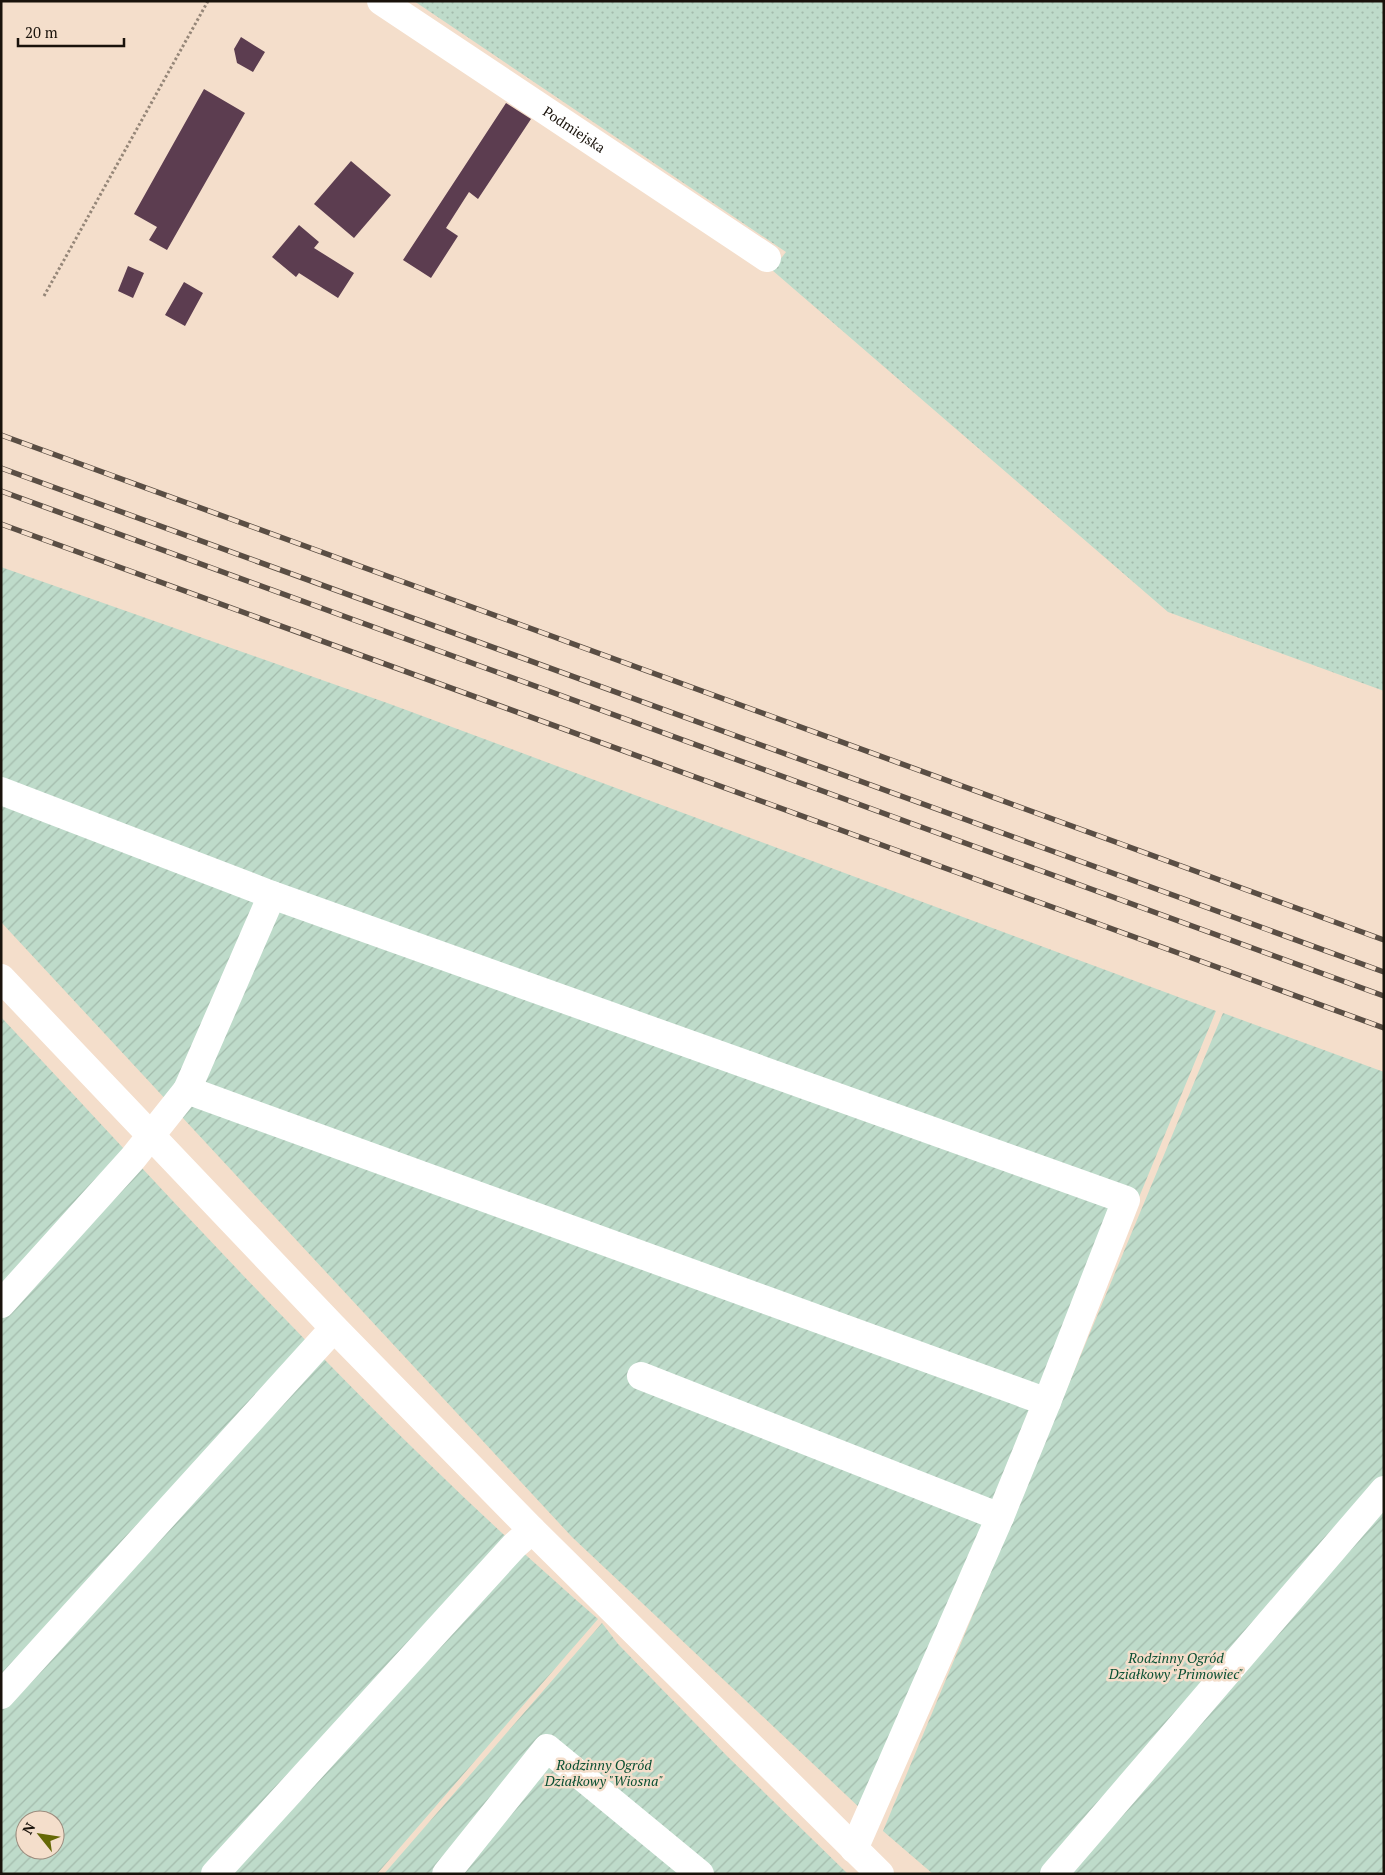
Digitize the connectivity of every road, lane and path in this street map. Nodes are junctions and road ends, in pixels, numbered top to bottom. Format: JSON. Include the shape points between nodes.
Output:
{"nodes":[{"id":1,"x":208,"y":1,"type":"edge"},
{"id":2,"x":381,"y":1,"type":"edge"},
{"id":3,"x":767,"y":258,"type":"dead end"},
{"id":4,"x":44,"y":296,"type":"dead end"},
{"id":5,"x":1,"y":791,"type":"edge"},
{"id":6,"x":272,"y":895,"type":"junction"},
{"id":7,"x":1,"y":978,"type":"edge"},
{"id":8,"x":187,"y":1090,"type":"junction"},
{"id":9,"x":151,"y":1137,"type":"junction"},
{"id":10,"x":1,"y":1304,"type":"edge"},
{"id":11,"x":334,"y":1328,"type":"junction"},
{"id":12,"x":641,"y":1376,"type":"dead end"},
{"id":13,"x":1047,"y":1402,"type":"junction"},
{"id":14,"x":1384,"y":1490,"type":"edge"},
{"id":15,"x":1000,"y":1517,"type":"junction"},
{"id":16,"x":1372,"y":1522,"type":"edge"},
{"id":17,"x":532,"y":1530,"type":"junction"},
{"id":18,"x":1,"y":1694,"type":"edge"},
{"id":19,"x":854,"y":1849,"type":"junction"},
{"id":20,"x":215,"y":1874,"type":"edge"},
{"id":21,"x":446,"y":1874,"type":"edge"},
{"id":22,"x":700,"y":1874,"type":"edge"},
{"id":23,"x":880,"y":1874,"type":"edge"},
{"id":24,"x":1054,"y":1874,"type":"edge"}],
"edges":[{"from":1,"to":4,"type":"path"},
{"from":2,"to":3,"type":"street","name":"Podmiejska"},
{"from":5,"to":6,"type":"street"},
{"from":6,"to":8,"type":"street"},
{"from":6,"to":13,"type":"street","via":[[1126,1200]]},
{"from":7,"to":9,"type":"street"},
{"from":8,"to":9,"type":"street"},
{"from":8,"to":13,"type":"street"},
{"from":9,"to":10,"type":"street"},
{"from":9,"to":11,"type":"street"},
{"from":11,"to":17,"type":"street"},
{"from":11,"to":18,"type":"street"},
{"from":12,"to":15,"type":"street"},
{"from":13,"to":15,"type":"street"},
{"from":14,"to":16,"type":"street"},
{"from":15,"to":19,"type":"street"},
{"from":16,"to":24,"type":"street"},
{"from":17,"to":19,"type":"street"},
{"from":17,"to":20,"type":"street"},
{"from":19,"to":23,"type":"street"},
{"from":21,"to":22,"type":"street","via":[[547,1748]]}]}
